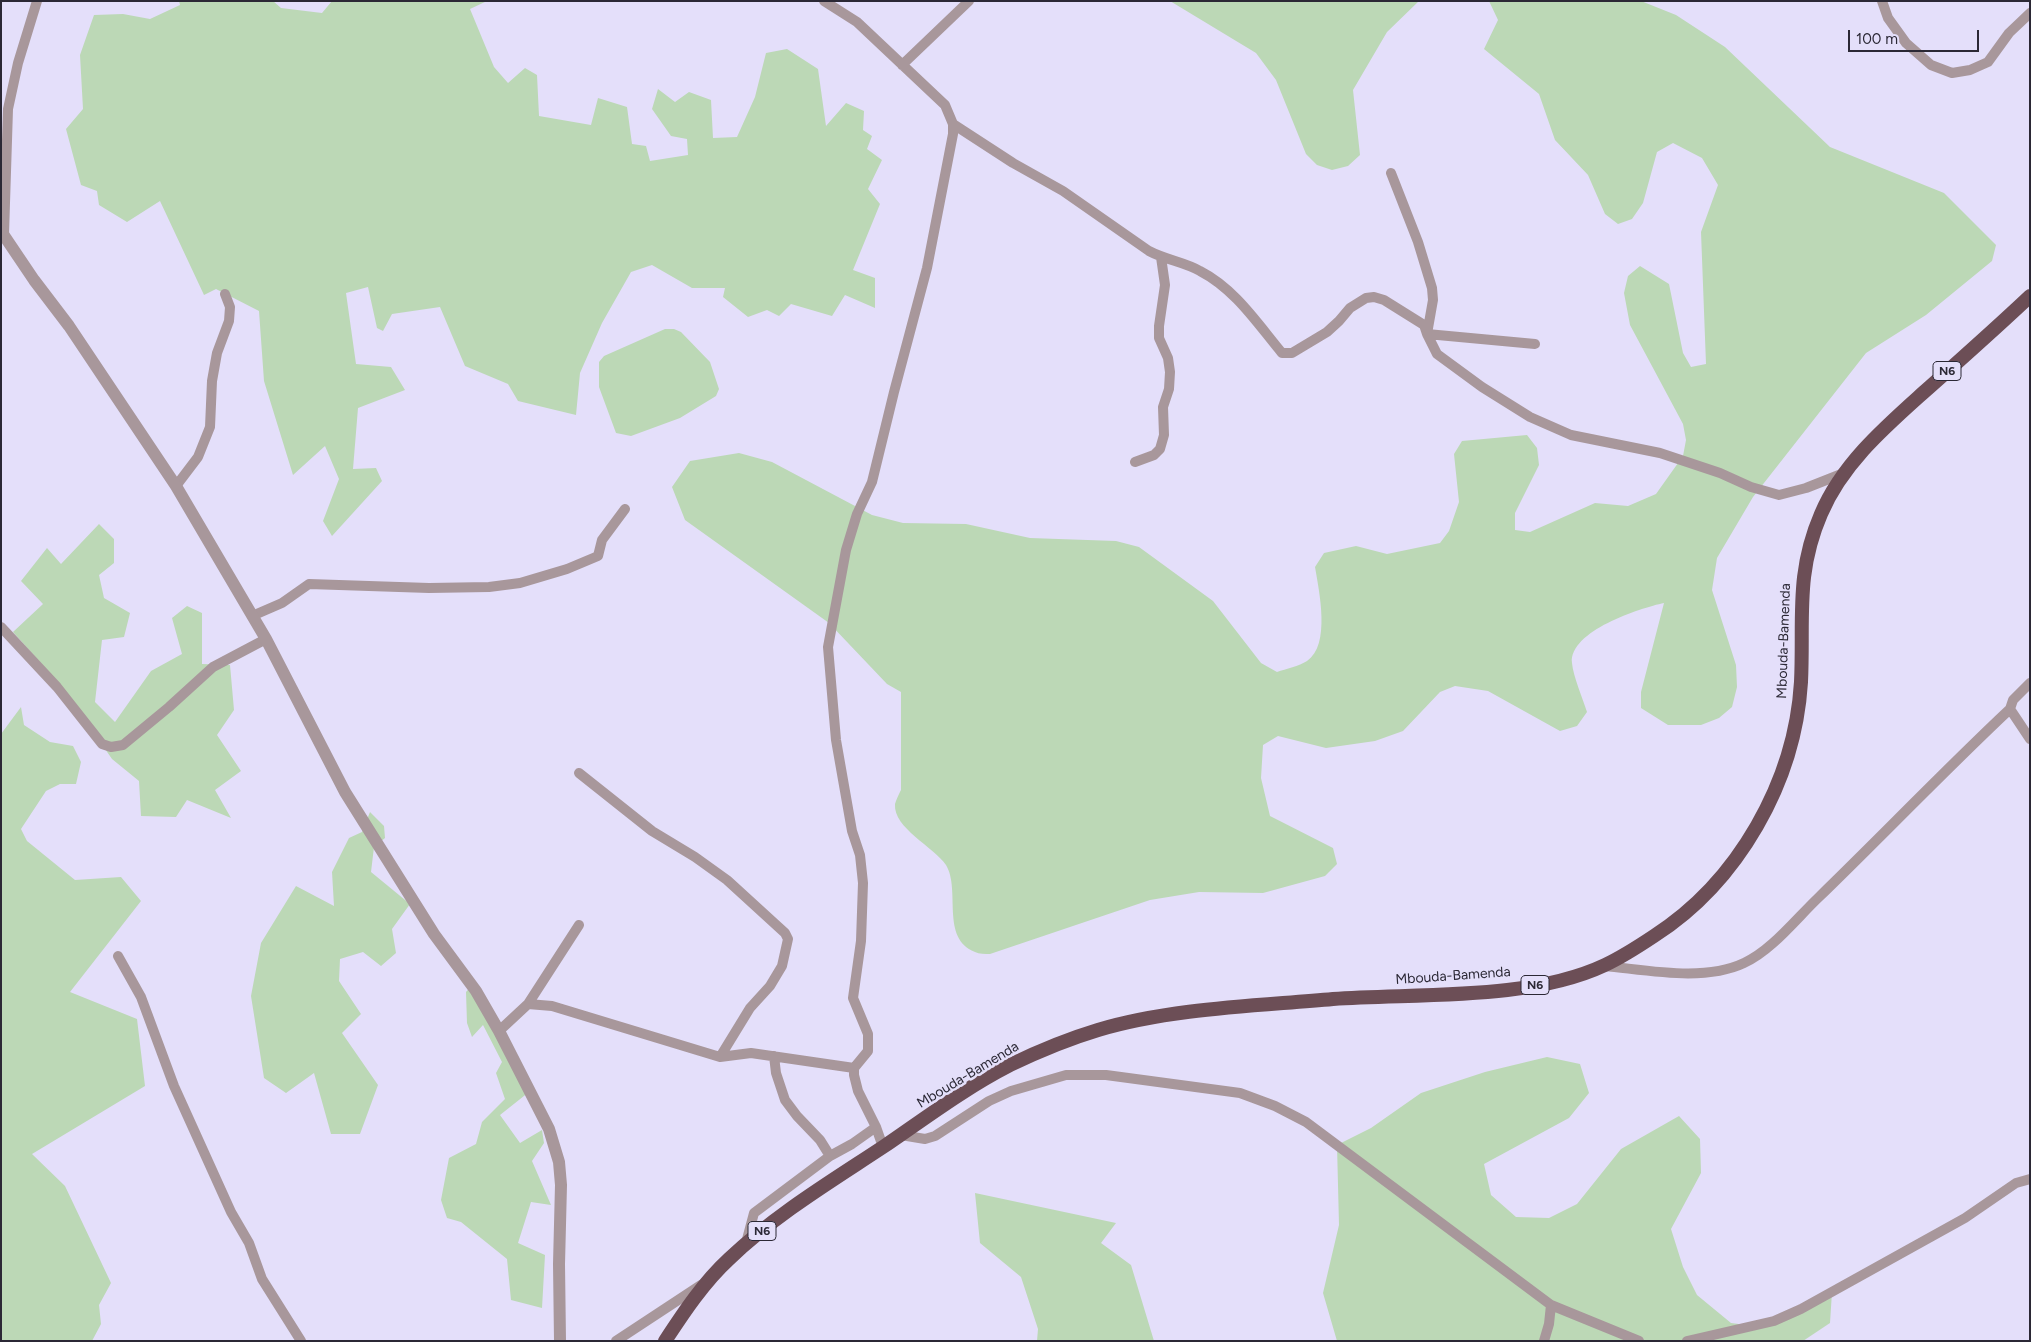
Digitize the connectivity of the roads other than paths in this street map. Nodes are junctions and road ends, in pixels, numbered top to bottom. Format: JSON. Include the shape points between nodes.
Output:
{"nodes":[{"id":1,"x":37,"y":1,"type":"edge"},
{"id":2,"x":824,"y":1,"type":"edge"},
{"id":3,"x":968,"y":1,"type":"edge"},
{"id":4,"x":1882,"y":1,"type":"edge"},
{"id":5,"x":2030,"y":13,"type":"edge"},
{"id":6,"x":902,"y":65,"type":"junction"},
{"id":7,"x":953,"y":124,"type":"junction"},
{"id":8,"x":1391,"y":174,"type":"dead end"},
{"id":9,"x":3,"y":232,"type":"edge"},
{"id":10,"x":1161,"y":258,"type":"junction"},
{"id":11,"x":226,"y":294,"type":"dead end"},
{"id":12,"x":2030,"y":296,"type":"edge"},
{"id":13,"x":1427,"y":334,"type":"junction"},
{"id":14,"x":1535,"y":344,"type":"dead end"},
{"id":15,"x":1135,"y":462,"type":"dead end"},
{"id":16,"x":1844,"y":473,"type":"junction"},
{"id":17,"x":176,"y":486,"type":"junction"},
{"id":18,"x":625,"y":509,"type":"dead end"},
{"id":19,"x":252,"y":616,"type":"junction"},
{"id":20,"x":1,"y":627,"type":"edge"},
{"id":21,"x":266,"y":640,"type":"junction"},
{"id":22,"x":2030,"y":683,"type":"edge"},
{"id":23,"x":2010,"y":710,"type":"junction"},
{"id":24,"x":2030,"y":739,"type":"edge"},
{"id":25,"x":579,"y":773,"type":"dead end"},
{"id":26,"x":579,"y":925,"type":"dead end"},
{"id":27,"x":118,"y":956,"type":"dead end"},
{"id":28,"x":1604,"y":965,"type":"junction"},
{"id":29,"x":528,"y":1004,"type":"junction"},
{"id":30,"x":499,"y":1031,"type":"junction"},
{"id":31,"x":774,"y":1056,"type":"junction"},
{"id":32,"x":720,"y":1057,"type":"junction"},
{"id":33,"x":854,"y":1068,"type":"junction"},
{"id":34,"x":876,"y":1127,"type":"junction"},
{"id":35,"x":900,"y":1135,"type":"junction"},
{"id":36,"x":883,"y":1147,"type":"junction"},
{"id":37,"x":830,"y":1156,"type":"junction"},
{"id":38,"x":2030,"y":1179,"type":"edge"},
{"id":39,"x":746,"y":1243,"type":"junction"},
{"id":40,"x":708,"y":1280,"type":"junction"},
{"id":41,"x":1551,"y":1305,"type":"junction"},
{"id":42,"x":301,"y":1341,"type":"edge"},
{"id":43,"x":560,"y":1341,"type":"edge"},
{"id":44,"x":616,"y":1341,"type":"edge"},
{"id":45,"x":665,"y":1341,"type":"edge"},
{"id":46,"x":1544,"y":1341,"type":"edge"},
{"id":47,"x":1639,"y":1341,"type":"edge"},
{"id":48,"x":1687,"y":1341,"type":"edge"}],
"edges":[{"from":1,"to":9,"type":"street","via":[[8,109]]},
{"from":2,"to":6,"type":"street","via":[[857,22]]},
{"from":3,"to":6,"type":"street"},
{"from":4,"to":5,"type":"street","via":[[1888,18],[1906,44],[1931,65],[1952,73],[1988,62],[2008,33]]},
{"from":6,"to":7,"type":"street","via":[[945,105]]},
{"from":7,"to":10,"type":"street"},
{"from":7,"to":33,"type":"street","via":[[927,268],[872,482],[857,514],[846,550],[828,647],[836,740],[863,884],[853,998],[868,1034],[868,1051]]},
{"from":8,"to":13,"type":"street","via":[[1432,288]]},
{"from":9,"to":17,"type":"street"},
{"from":10,"to":13,"type":"street","via":[[1201,271],[1233,295],[1282,353],[1292,353],[1327,332],[1350,308],[1366,298],[1384,300],[1424,325]]},
{"from":10,"to":15,"type":"street","via":[[1165,285],[1159,326],[1170,372],[1163,407],[1164,436],[1160,449],[1154,455]]},
{"from":11,"to":17,"type":"street","via":[[230,307],[229,321],[217,353],[210,427],[198,458]]},
{"from":12,"to":16,"type":"highway","name":"Mbouda-Bamenda","number":"N6","via":[[1893,420]]},
{"from":13,"to":14,"type":"street"},
{"from":13,"to":16,"type":"street","via":[[1437,354],[1482,387],[1530,417],[1571,435],[1660,453],[1779,495]]},
{"from":16,"to":28,"type":"highway","name":"Mbouda-Bamenda","number":"N6","via":[[1830,495],[1810,544],[1801,592],[1801,683],[1796,720],[1786,760],[1769,805],[1741,851],[1714,886],[1656,935]]},
{"from":17,"to":19,"type":"street"},
{"from":18,"to":19,"type":"street","via":[[602,540],[598,556],[520,583],[430,588],[309,584],[282,603]]},
{"from":19,"to":21,"type":"street"},
{"from":20,"to":21,"type":"street","via":[[58,687],[102,744],[111,747],[123,745],[213,667]]},
{"from":21,"to":30,"type":"street","via":[[345,792]]},
{"from":22,"to":23,"type":"street","via":[[2013,700]]},
{"from":23,"to":24,"type":"street"},
{"from":23,"to":28,"type":"street","via":[[1938,777],[1766,949],[1744,963],[1723,970],[1686,974]]},
{"from":25,"to":32,"type":"street","via":[[652,831],[727,880],[788,939],[782,966],[770,986],[750,1008]]},
{"from":26,"to":29,"type":"street"},
{"from":27,"to":42,"type":"street","via":[[141,997],[174,1086],[262,1279]]},
{"from":28,"to":35,"type":"highway","name":"Mbouda-Bamenda","number":"N6","via":[[1533,986],[1252,1006],[1159,1016],[1103,1029],[1057,1044],[1008,1066]]},
{"from":29,"to":30,"type":"street"},
{"from":29,"to":32,"type":"street","via":[[552,1006]]},
{"from":30,"to":43,"type":"street","via":[[549,1129],[559,1162],[562,1207]]},
{"from":31,"to":32,"type":"street","via":[[751,1053]]},
{"from":31,"to":33,"type":"street"},
{"from":31,"to":37,"type":"street","via":[[785,1100]]},
{"from":33,"to":34,"type":"street","via":[[858,1091]]},
{"from":34,"to":36,"type":"street"},
{"from":34,"to":37,"type":"street"},
{"from":35,"to":36,"type":"highway","name":"Mbouda-Bamenda","number":"N6"},
{"from":35,"to":41,"type":"street","via":[[925,1139],[934,1136],[989,1101],[1011,1091],[1066,1076],[1106,1075],[1240,1093],[1306,1122]]},
{"from":36,"to":39,"type":"highway","name":"Mbouda-Bamenda","number":"N6"},
{"from":37,"to":39,"type":"street","via":[[754,1213]]},
{"from":38,"to":48,"type":"street","via":[[2016,1183],[1965,1218],[1801,1309],[1774,1321]]},
{"from":39,"to":40,"type":"highway","name":"Mbouda-Bamenda","number":"N6"},
{"from":40,"to":44,"type":"street"},
{"from":40,"to":45,"type":"highway","name":"Mbouda-Bamenda","number":"N6"},
{"from":41,"to":46,"type":"street"},
{"from":41,"to":47,"type":"street"}]}
